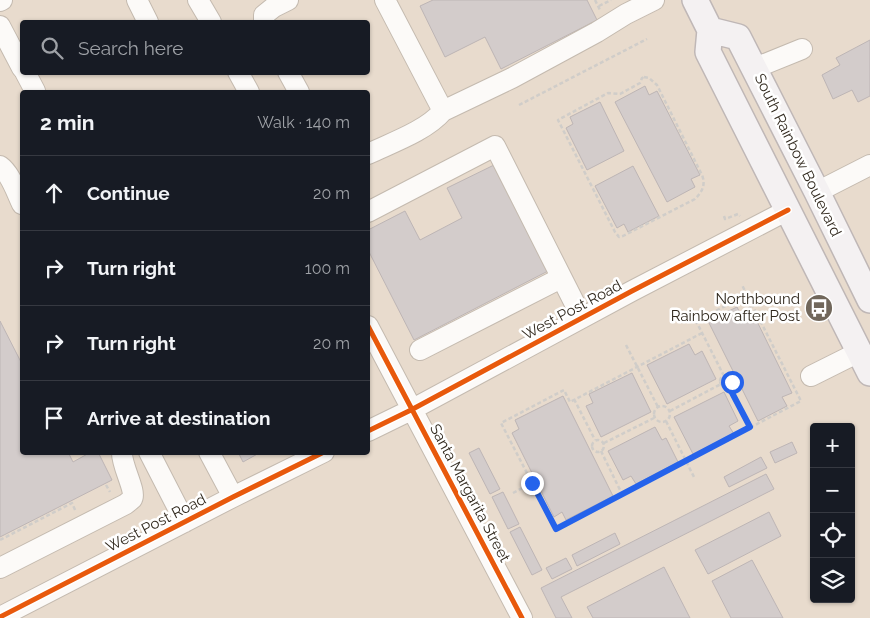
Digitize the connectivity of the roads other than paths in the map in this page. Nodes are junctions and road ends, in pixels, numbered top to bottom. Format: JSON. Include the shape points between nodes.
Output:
{"nodes":[{"id":1,"x":137,"y":0,"type":"edge"},
{"id":2,"x":198,"y":0,"type":"edge"},
{"id":3,"x":288,"y":0,"type":"edge"},
{"id":4,"x":385,"y":0,"type":"edge"},
{"id":5,"x":654,"y":0,"type":"edge"},
{"id":6,"x":695,"y":0,"type":"edge"},
{"id":7,"x":623,"y":7,"type":"edge"},
{"id":8,"x":147,"y":20,"type":"edge"},
{"id":9,"x":209,"y":20,"type":"edge"},
{"id":10,"x":264,"y":20,"type":"edge"},
{"id":11,"x":0,"y":26,"type":"edge"},
{"id":12,"x":710,"y":30,"type":"junction"},
{"id":13,"x":802,"y":49,"type":"dead end"},
{"id":14,"x":20,"y":64,"type":"edge"},
{"id":15,"x":755,"y":68,"type":"junction"},
{"id":16,"x":26,"y":75,"type":"edge"},
{"id":17,"x":240,"y":75,"type":"edge"},
{"id":18,"x":290,"y":75,"type":"edge"},
{"id":19,"x":34,"y":90,"type":"edge"},
{"id":20,"x":248,"y":90,"type":"edge"},
{"id":21,"x":298,"y":90,"type":"edge"},
{"id":22,"x":443,"y":111,"type":"junction"},
{"id":23,"x":370,"y":153,"type":"edge"},
{"id":24,"x":870,"y":165,"type":"edge"},
{"id":25,"x":0,"y":166,"type":"edge"},
{"id":26,"x":766,"y":166,"type":"junction"},
{"id":27,"x":818,"y":192,"type":"junction"},
{"id":28,"x":20,"y":200,"type":"edge"},
{"id":29,"x":788,"y":210,"type":"junction"},
{"id":30,"x":370,"y":211,"type":"edge"},
{"id":31,"x":840,"y":239,"type":"junction"},
{"id":32,"x":561,"y":278,"type":"junction"},
{"id":33,"x":870,"y":300,"type":"edge"},
{"id":34,"x":582,"y":318,"type":"junction"},
{"id":35,"x":370,"y":330,"type":"edge"},
{"id":36,"x":420,"y":350,"type":"dead end"},
{"id":37,"x":865,"y":363,"type":"edge"},
{"id":38,"x":811,"y":376,"type":"dead end"},
{"id":39,"x":411,"y":410,"type":"junction"},
{"id":40,"x":370,"y":430,"type":"edge"},
{"id":41,"x":122,"y":455,"type":"edge"},
{"id":42,"x":151,"y":455,"type":"edge"},
{"id":43,"x":211,"y":455,"type":"edge"},
{"id":44,"x":318,"y":455,"type":"edge"},
{"id":45,"x":233,"y":497,"type":"junction"},
{"id":46,"x":185,"y":522,"type":"junction"},
{"id":47,"x":0,"y":568,"type":"edge"},
{"id":48,"x":10,"y":615,"type":"edge"},
{"id":49,"x":522,"y":618,"type":"edge"}],
"edges":[{"from":1,"to":8,"type":"street"},
{"from":2,"to":9,"type":"street"},
{"from":3,"to":10,"type":"street","via":[[264,15]]},
{"from":4,"to":22,"type":"street"},
{"from":5,"to":7,"type":"street"},
{"from":6,"to":12,"type":"main road"},
{"from":7,"to":22,"type":"street","via":[[597,32]]},
{"from":11,"to":14,"type":"street"},
{"from":12,"to":15,"type":"main road","name":"South Rainbow Boulevard","via":[[738,37]]},
{"from":12,"to":26,"type":"main road","via":[[708,52]]},
{"from":13,"to":15,"type":"street"},
{"from":15,"to":27,"type":"main road","name":"South Rainbow Boulevard"},
{"from":16,"to":19,"type":"street"},
{"from":17,"to":20,"type":"street"},
{"from":18,"to":21,"type":"street"},
{"from":22,"to":23,"type":"street","via":[[436,120]]},
{"from":24,"to":27,"type":"street"},
{"from":25,"to":28,"type":"street"},
{"from":26,"to":27,"type":"main road","via":[[786,173],[796,189]]},
{"from":26,"to":29,"type":"main road"},
{"from":27,"to":31,"type":"main road","name":"South Rainbow Boulevard"},
{"from":29,"to":31,"type":"main road","via":[[801,214],[818,235]]},
{"from":29,"to":34,"type":"street","name":"West Post Road"},
{"from":29,"to":37,"type":"main road"},
{"from":30,"to":32,"type":"street","via":[[495,146]]},
{"from":31,"to":33,"type":"main road","name":"South Rainbow Boulevard"},
{"from":32,"to":34,"type":"street"},
{"from":32,"to":36,"type":"street"},
{"from":34,"to":39,"type":"street","name":"West Post Road"},
{"from":35,"to":39,"type":"street","name":"Santa Margarita Street"},
{"from":37,"to":38,"type":"street"},
{"from":39,"to":40,"type":"street","name":"West Post Road"},
{"from":39,"to":49,"type":"street","name":"Santa Margarita Street"},
{"from":41,"to":47,"type":"street","via":[[134,492],[126,504]]},
{"from":42,"to":46,"type":"street"},
{"from":43,"to":45,"type":"street"},
{"from":44,"to":45,"type":"street","name":"West Post Road"},
{"from":45,"to":46,"type":"street","name":"West Post Road"},
{"from":46,"to":48,"type":"street","name":"West Post Road"}]}
